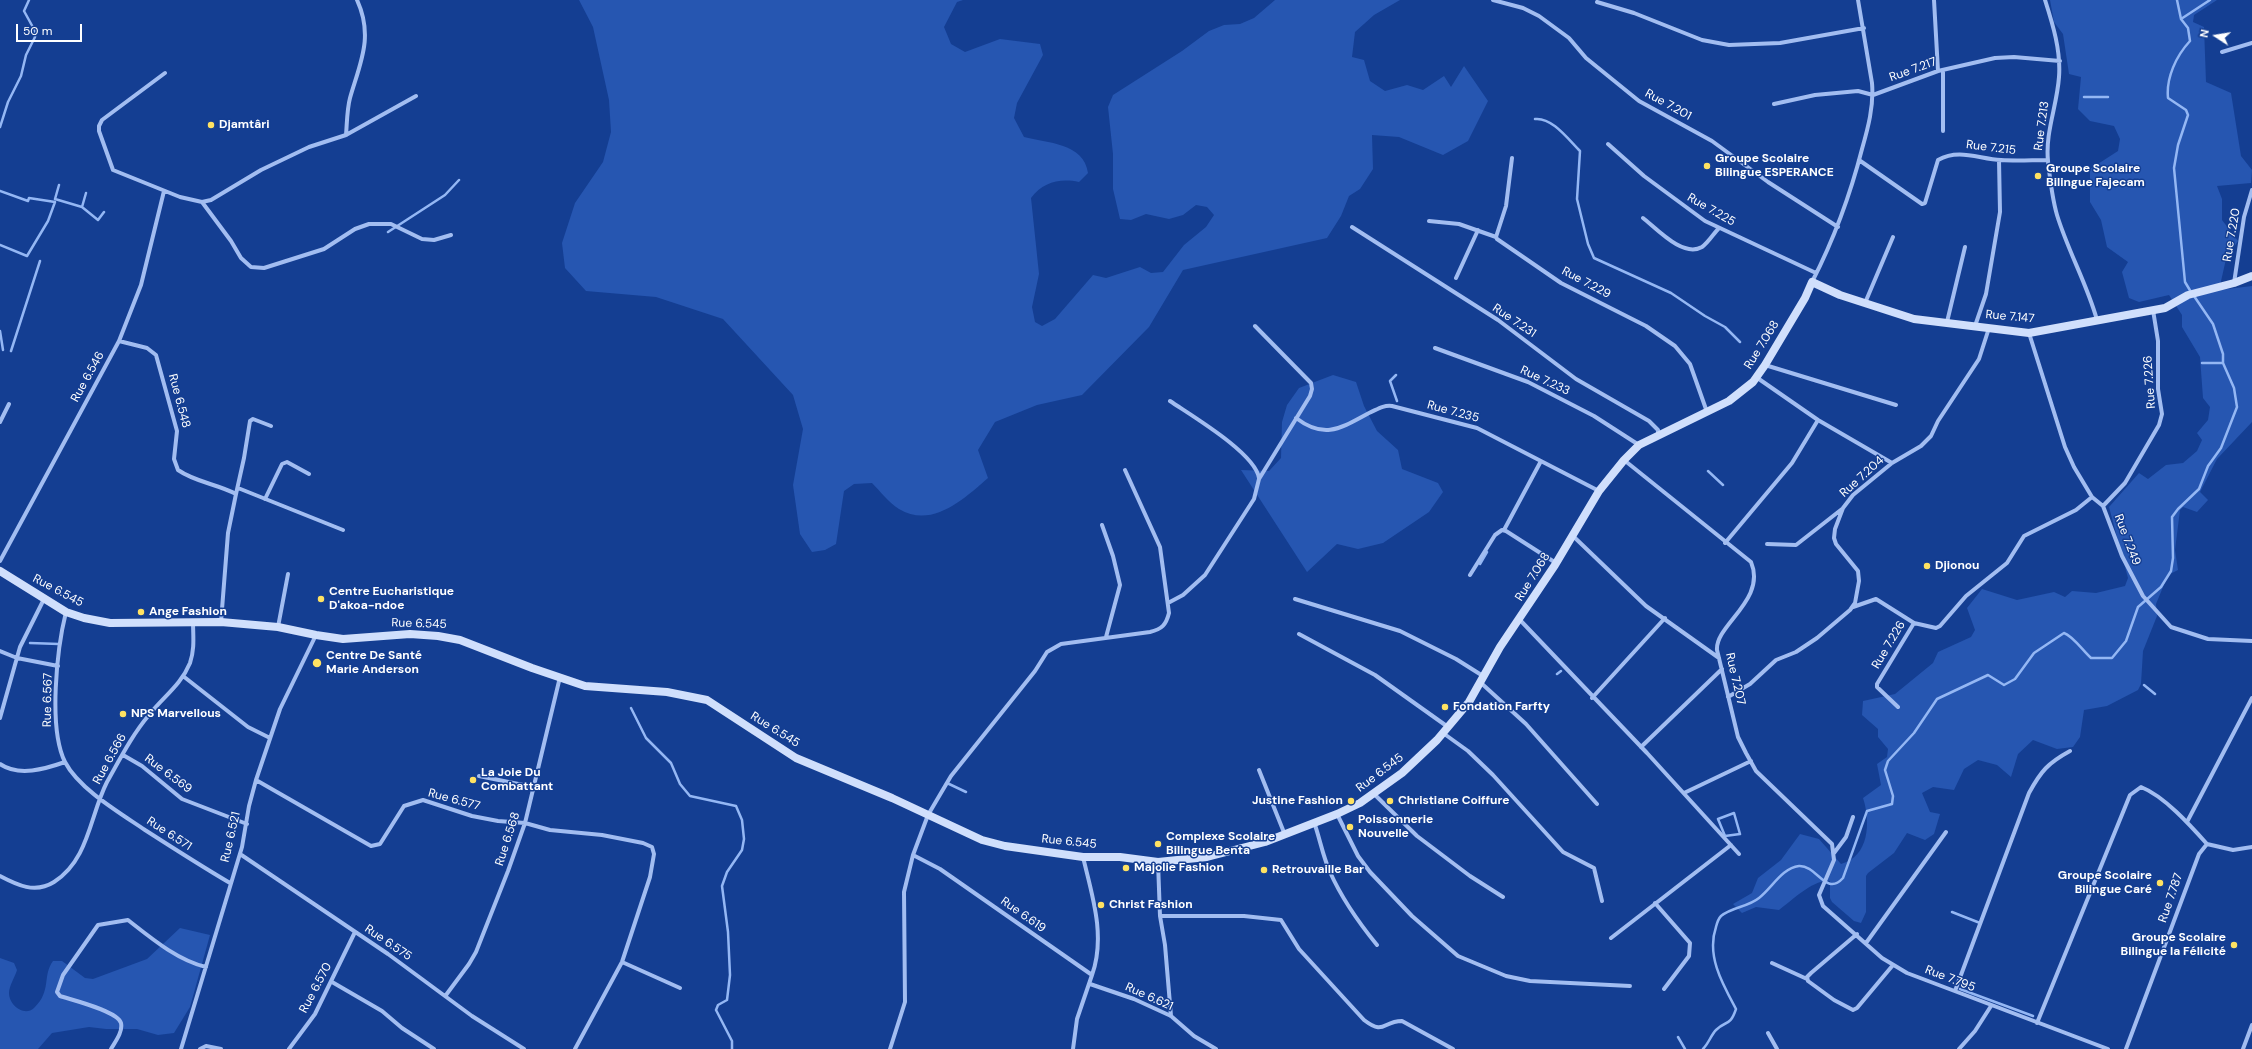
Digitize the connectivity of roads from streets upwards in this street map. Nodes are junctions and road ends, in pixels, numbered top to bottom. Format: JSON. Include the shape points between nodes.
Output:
{"nodes":[{"id":1,"x":357,"y":0,"type":"edge"},
{"id":2,"x":1493,"y":0,"type":"edge"},
{"id":3,"x":1858,"y":0,"type":"edge"},
{"id":4,"x":1934,"y":0,"type":"edge"},
{"id":5,"x":2045,"y":0,"type":"edge"},
{"id":6,"x":1597,"y":2,"type":"dead end"},
{"id":7,"x":1864,"y":28,"type":"junction"},
{"id":8,"x":2252,"y":42,"type":"edge"},
{"id":9,"x":2222,"y":52,"type":"dead end"},
{"id":10,"x":2060,"y":60,"type":"junction"},
{"id":11,"x":1941,"y":71,"type":"junction"},
{"id":12,"x":165,"y":73,"type":"dead end"},
{"id":13,"x":416,"y":96,"type":"dead end"},
{"id":14,"x":1873,"y":96,"type":"junction"},
{"id":15,"x":1774,"y":104,"type":"dead end"},
{"id":16,"x":1943,"y":131,"type":"dead end"},
{"id":17,"x":346,"y":135,"type":"junction"},
{"id":18,"x":1608,"y":144,"type":"dead end"},
{"id":19,"x":1512,"y":158,"type":"dead end"},
{"id":20,"x":1859,"y":160,"type":"junction"},
{"id":21,"x":1999,"y":160,"type":"junction"},
{"id":22,"x":2048,"y":160,"type":"junction"},
{"id":23,"x":2252,"y":190,"type":"edge"},
{"id":24,"x":164,"y":191,"type":"junction"},
{"id":25,"x":202,"y":202,"type":"junction"},
{"id":26,"x":1643,"y":218,"type":"dead end"},
{"id":27,"x":1429,"y":221,"type":"dead end"},
{"id":28,"x":1352,"y":226,"type":"dead end"},
{"id":29,"x":1838,"y":227,"type":"junction"},
{"id":30,"x":1719,"y":228,"type":"junction"},
{"id":31,"x":1478,"y":230,"type":"junction"},
{"id":32,"x":451,"y":235,"type":"dead end"},
{"id":33,"x":1496,"y":237,"type":"junction"},
{"id":34,"x":1893,"y":237,"type":"dead end"},
{"id":35,"x":1964,"y":247,"type":"dead end"},
{"id":36,"x":1816,"y":273,"type":"junction"},
{"id":37,"x":2252,"y":276,"type":"edge"},
{"id":38,"x":1456,"y":278,"type":"dead end"},
{"id":39,"x":1812,"y":282,"type":"junction"},
{"id":40,"x":2234,"y":284,"type":"junction"},
{"id":41,"x":1864,"y":303,"type":"junction"},
{"id":42,"x":2153,"y":310,"type":"junction"},
{"id":43,"x":2098,"y":321,"type":"junction"},
{"id":44,"x":1947,"y":322,"type":"junction"},
{"id":45,"x":1255,"y":326,"type":"dead end"},
{"id":46,"x":1975,"y":326,"type":"junction"},
{"id":47,"x":1989,"y":328,"type":"junction"},
{"id":48,"x":2029,"y":333,"type":"junction"},
{"id":49,"x":118,"y":341,"type":"junction"},
{"id":50,"x":1435,"y":348,"type":"dead end"},
{"id":51,"x":1766,"y":365,"type":"junction"},
{"id":52,"x":1756,"y":378,"type":"junction"},
{"id":53,"x":1170,"y":401,"type":"dead end"},
{"id":54,"x":9,"y":404,"type":"dead end"},
{"id":55,"x":1896,"y":405,"type":"dead end"},
{"id":56,"x":1707,"y":412,"type":"junction"},
{"id":57,"x":1296,"y":418,"type":"junction"},
{"id":58,"x":1818,"y":420,"type":"junction"},
{"id":59,"x":0,"y":422,"type":"edge"},
{"id":60,"x":271,"y":426,"type":"dead end"},
{"id":61,"x":1658,"y":436,"type":"junction"},
{"id":62,"x":1640,"y":445,"type":"junction"},
{"id":63,"x":1624,"y":460,"type":"junction"},
{"id":64,"x":1541,"y":461,"type":"junction"},
{"id":65,"x":1892,"y":463,"type":"junction"},
{"id":66,"x":1125,"y":470,"type":"dead end"},
{"id":67,"x":309,"y":474,"type":"dead end"},
{"id":68,"x":1259,"y":479,"type":"junction"},
{"id":69,"x":238,"y":488,"type":"junction"},
{"id":70,"x":1599,"y":491,"type":"junction"},
{"id":71,"x":236,"y":494,"type":"junction"},
{"id":72,"x":2092,"y":497,"type":"junction"},
{"id":73,"x":265,"y":499,"type":"junction"},
{"id":74,"x":2103,"y":506,"type":"junction"},
{"id":75,"x":1842,"y":508,"type":"junction"},
{"id":76,"x":1102,"y":525,"type":"dead end"},
{"id":77,"x":343,"y":530,"type":"dead end"},
{"id":78,"x":1504,"y":530,"type":"junction"},
{"id":79,"x":1573,"y":536,"type":"junction"},
{"id":80,"x":1725,"y":543,"type":"junction"},
{"id":81,"x":1767,"y":544,"type":"dead end"},
{"id":82,"x":0,"y":560,"type":"edge"},
{"id":83,"x":1556,"y":563,"type":"junction"},
{"id":84,"x":0,"y":571,"type":"edge"},
{"id":85,"x":288,"y":574,"type":"dead end"},
{"id":86,"x":1470,"y":575,"type":"dead end"},
{"id":87,"x":44,"y":599,"type":"junction"},
{"id":88,"x":1295,"y":599,"type":"dead end"},
{"id":89,"x":1168,"y":603,"type":"junction"},
{"id":90,"x":1852,"y":607,"type":"junction"},
{"id":91,"x":66,"y":612,"type":"junction"},
{"id":92,"x":1665,"y":618,"type":"junction"},
{"id":93,"x":1520,"y":620,"type":"junction"},
{"id":94,"x":193,"y":621,"type":"junction"},
{"id":95,"x":221,"y":622,"type":"junction"},
{"id":96,"x":1914,"y":623,"type":"junction"},
{"id":97,"x":278,"y":626,"type":"junction"},
{"id":98,"x":1299,"y":634,"type":"dead end"},
{"id":99,"x":316,"y":635,"type":"junction"},
{"id":100,"x":1106,"y":637,"type":"junction"},
{"id":101,"x":2252,"y":641,"type":"edge"},
{"id":102,"x":0,"y":651,"type":"edge"},
{"id":103,"x":17,"y":658,"type":"junction"},
{"id":104,"x":1720,"y":659,"type":"junction"},
{"id":105,"x":58,"y":666,"type":"junction"},
{"id":106,"x":1722,"y":669,"type":"junction"},
{"id":107,"x":183,"y":676,"type":"junction"},
{"id":108,"x":560,"y":677,"type":"junction"},
{"id":109,"x":1482,"y":679,"type":"junction"},
{"id":110,"x":1728,"y":697,"type":"junction"},
{"id":111,"x":1592,"y":698,"type":"junction"},
{"id":112,"x":2252,"y":698,"type":"edge"},
{"id":113,"x":1898,"y":707,"type":"dead end"},
{"id":114,"x":0,"y":718,"type":"edge"},
{"id":115,"x":1446,"y":730,"type":"junction"},
{"id":116,"x":270,"y":738,"type":"junction"},
{"id":117,"x":1641,"y":747,"type":"junction"},
{"id":118,"x":2070,"y":751,"type":"dead end"},
{"id":119,"x":123,"y":755,"type":"junction"},
{"id":120,"x":1751,"y":761,"type":"junction"},
{"id":121,"x":65,"y":762,"type":"junction"},
{"id":122,"x":0,"y":764,"type":"edge"},
{"id":123,"x":1259,"y":770,"type":"dead end"},
{"id":124,"x":479,"y":776,"type":"dead end"},
{"id":125,"x":256,"y":780,"type":"junction"},
{"id":126,"x":533,"y":787,"type":"junction"},
{"id":127,"x":1684,"y":793,"type":"junction"},
{"id":128,"x":1374,"y":794,"type":"junction"},
{"id":129,"x":100,"y":799,"type":"junction"},
{"id":130,"x":1597,"y":804,"type":"dead end"},
{"id":131,"x":1337,"y":814,"type":"junction"},
{"id":132,"x":928,"y":815,"type":"junction"},
{"id":133,"x":1853,"y":817,"type":"dead end"},
{"id":134,"x":1314,"y":822,"type":"junction"},
{"id":135,"x":2187,"y":822,"type":"junction"},
{"id":136,"x":525,"y":823,"type":"junction"},
{"id":137,"x":247,"y":824,"type":"junction"},
{"id":138,"x":1946,"y":832,"type":"dead end"},
{"id":139,"x":1285,"y":835,"type":"junction"},
{"id":140,"x":2207,"y":844,"type":"junction"},
{"id":141,"x":1731,"y":845,"type":"junction"},
{"id":142,"x":2252,"y":846,"type":"edge"},
{"id":143,"x":1834,"y":853,"type":"junction"},
{"id":144,"x":240,"y":854,"type":"junction"},
{"id":145,"x":1739,"y":854,"type":"dead end"},
{"id":146,"x":913,"y":855,"type":"junction"},
{"id":147,"x":1083,"y":856,"type":"junction"},
{"id":148,"x":1158,"y":862,"type":"junction"},
{"id":149,"x":0,"y":876,"type":"edge"},
{"id":150,"x":230,"y":883,"type":"junction"},
{"id":151,"x":1503,"y":897,"type":"dead end"},
{"id":152,"x":1602,"y":901,"type":"dead end"},
{"id":153,"x":1655,"y":902,"type":"junction"},
{"id":154,"x":1160,"y":916,"type":"junction"},
{"id":155,"x":354,"y":932,"type":"junction"},
{"id":156,"x":1857,"y":934,"type":"junction"},
{"id":157,"x":1611,"y":938,"type":"dead end"},
{"id":158,"x":1866,"y":943,"type":"junction"},
{"id":159,"x":1377,"y":945,"type":"dead end"},
{"id":160,"x":622,"y":962,"type":"junction"},
{"id":161,"x":1772,"y":963,"type":"dead end"},
{"id":162,"x":1893,"y":965,"type":"junction"},
{"id":163,"x":206,"y":966,"type":"junction"},
{"id":164,"x":1092,"y":975,"type":"junction"},
{"id":165,"x":1807,"y":979,"type":"junction"},
{"id":166,"x":332,"y":982,"type":"junction"},
{"id":167,"x":1090,"y":984,"type":"junction"},
{"id":168,"x":1630,"y":986,"type":"dead end"},
{"id":169,"x":680,"y":988,"type":"dead end"},
{"id":170,"x":1664,"y":989,"type":"dead end"},
{"id":171,"x":1955,"y":991,"type":"junction"},
{"id":172,"x":446,"y":995,"type":"junction"},
{"id":173,"x":1991,"y":1006,"type":"junction"},
{"id":174,"x":1171,"y":1016,"type":"junction"},
{"id":175,"x":2037,"y":1022,"type":"junction"},
{"id":176,"x":2252,"y":1026,"type":"edge"},
{"id":177,"x":1768,"y":1033,"type":"dead end"},
{"id":178,"x":111,"y":1049,"type":"edge"},
{"id":179,"x":181,"y":1049,"type":"edge"},
{"id":180,"x":200,"y":1049,"type":"edge"},
{"id":181,"x":221,"y":1049,"type":"edge"},
{"id":182,"x":289,"y":1049,"type":"edge"},
{"id":183,"x":434,"y":1049,"type":"edge"},
{"id":184,"x":524,"y":1049,"type":"edge"},
{"id":185,"x":575,"y":1049,"type":"edge"},
{"id":186,"x":890,"y":1049,"type":"edge"},
{"id":187,"x":1073,"y":1049,"type":"edge"},
{"id":188,"x":1216,"y":1049,"type":"edge"},
{"id":189,"x":1453,"y":1049,"type":"edge"},
{"id":190,"x":1777,"y":1049,"type":"edge"},
{"id":191,"x":1958,"y":1049,"type":"edge"},
{"id":192,"x":2108,"y":1049,"type":"edge"},
{"id":193,"x":2126,"y":1049,"type":"edge"},
{"id":194,"x":2243,"y":1049,"type":"edge"}],
"edges":[{"from":1,"to":17,"type":"street","via":[[366,31],[359,72],[350,99]]},
{"from":2,"to":29,"type":"street","name":"Rue 7.201","via":[[1523,8],[1538,16],[1569,38],[1586,58],[1639,101],[1712,141],[1768,182]]},
{"from":3,"to":7,"type":"street","name":"Rue 7.068"},
{"from":4,"to":11,"type":"street"},
{"from":5,"to":10,"type":"street","name":"Rue 7.213"},
{"from":6,"to":7,"type":"street","via":[[1634,13],[1702,40],[1729,45],[1780,43]]},
{"from":7,"to":14,"type":"street","name":"Rue 7.068"},
{"from":8,"to":9,"type":"street"},
{"from":10,"to":11,"type":"street","name":"Rue 7.217","via":[[1995,58]]},
{"from":10,"to":22,"type":"street","name":"Rue 7.213","via":[[2050,123]]},
{"from":11,"to":14,"type":"street","name":"Rue 7.217"},
{"from":11,"to":16,"type":"street"},
{"from":12,"to":24,"type":"street","via":[[102,120],[99,126],[113,170]]},
{"from":13,"to":17,"type":"street"},
{"from":14,"to":15,"type":"street","via":[[1851,91],[1815,95]]},
{"from":14,"to":20,"type":"street","name":"Rue 7.068"},
{"from":17,"to":25,"type":"street","via":[[309,148],[261,170],[211,200]]},
{"from":18,"to":30,"type":"street","name":"Rue 7.225","via":[[1623,160],[1687,210]]},
{"from":19,"to":33,"type":"street","via":[[1506,206]]},
{"from":20,"to":21,"type":"street","name":"Rue 7.215","via":[[1922,204],[1925,203],[1938,160],[1961,154]]},
{"from":20,"to":29,"type":"street","name":"Rue 7.068"},
{"from":21,"to":22,"type":"street","name":"Rue 7.215"},
{"from":21,"to":46,"type":"street","via":[[2000,212],[1986,294]]},
{"from":22,"to":43,"type":"street","name":"Rue 7.213","via":[[2057,214],[2089,291]]},
{"from":23,"to":40,"type":"street","name":"Rue 7.220","via":[[2244,217]]},
{"from":24,"to":25,"type":"street"},
{"from":24,"to":49,"type":"street","name":"Rue 6.546","via":[[141,285]]},
{"from":25,"to":32,"type":"street","via":[[241,258],[251,267],[264,268],[324,249],[355,229],[369,224],[391,224],[422,239],[434,240]]},
{"from":26,"to":30,"type":"street","via":[[1679,246],[1692,250],[1703,246]]},
{"from":27,"to":31,"type":"street","name":"Rue 7.229","via":[[1459,224]]},
{"from":28,"to":61,"type":"street","name":"Rue 7.231","via":[[1498,320],[1576,379],[1649,421],[1658,430]]},
{"from":29,"to":36,"type":"street","name":"Rue 7.068"},
{"from":30,"to":36,"type":"street","name":"Rue 7.225"},
{"from":31,"to":33,"type":"street","name":"Rue 7.229"},
{"from":31,"to":38,"type":"street"},
{"from":33,"to":56,"type":"street","name":"Rue 7.229","via":[[1561,283],[1646,326],[1675,346],[1690,364]]},
{"from":34,"to":41,"type":"street"},
{"from":35,"to":44,"type":"street"},
{"from":36,"to":39,"type":"street","name":"Rue 7.068"},
{"from":37,"to":40,"type":"street","name":"Rue 7.147"},
{"from":39,"to":41,"type":"street","name":"Rue 7.147","via":[[1840,296]]},
{"from":39,"to":51,"type":"street","name":"Rue 7.068"},
{"from":40,"to":42,"type":"street","name":"Rue 7.147","via":[[2188,295],[2165,308]]},
{"from":41,"to":44,"type":"street","name":"Rue 7.147","via":[[1914,319]]},
{"from":42,"to":43,"type":"street","name":"Rue 7.147"},
{"from":42,"to":74,"type":"street","name":"Rue 7.226","via":[[2158,341],[2158,389],[2162,414],[2159,425],[2125,482]]},
{"from":43,"to":48,"type":"street","name":"Rue 7.147"},
{"from":44,"to":46,"type":"street","name":"Rue 7.147"},
{"from":45,"to":57,"type":"street","via":[[1312,386],[1310,396]]},
{"from":46,"to":47,"type":"street","name":"Rue 7.147"},
{"from":47,"to":48,"type":"street","name":"Rue 7.147"},
{"from":47,"to":65,"type":"street","name":"Rue 7.204","via":[[1979,359],[1930,436],[1921,446]]},
{"from":48,"to":72,"type":"street","name":"Rue 7.249","via":[[2065,447]]},
{"from":49,"to":71,"type":"street","name":"Rue 6.548","via":[[147,348],[156,355],[178,431],[174,459],[178,470],[201,482]]},
{"from":49,"to":82,"type":"street","name":"Rue 6.546"},
{"from":50,"to":62,"type":"street","name":"Rue 7.233","via":[[1528,382],[1594,416]]},
{"from":51,"to":52,"type":"street","name":"Rue 7.068"},
{"from":51,"to":55,"type":"street"},
{"from":52,"to":56,"type":"street","name":"Rue 7.068","via":[[1729,401]]},
{"from":52,"to":58,"type":"street"},
{"from":53,"to":68,"type":"street","via":[[1240,451],[1255,466]]},
{"from":54,"to":59,"type":"street"},
{"from":56,"to":61,"type":"street","name":"Rue 7.068"},
{"from":57,"to":64,"type":"street","name":"Rue 7.235","via":[[1311,429],[1326,431],[1347,425],[1383,406],[1392,406],[1477,428]]},
{"from":57,"to":68,"type":"street"},
{"from":58,"to":65,"type":"street"},
{"from":58,"to":80,"type":"street","via":[[1792,463]]},
{"from":60,"to":69,"type":"street","via":[[253,419],[250,421]]},
{"from":61,"to":62,"type":"street","name":"Rue 7.068"},
{"from":62,"to":63,"type":"street","name":"Rue 7.068"},
{"from":63,"to":70,"type":"street","name":"Rue 7.068"},
{"from":63,"to":80,"type":"street","name":"Rue 7.207"},
{"from":64,"to":70,"type":"street","name":"Rue 7.235"},
{"from":64,"to":78,"type":"street"},
{"from":65,"to":75,"type":"street","name":"Rue 7.204","via":[[1853,495]]},
{"from":66,"to":89,"type":"street","via":[[1160,547]]},
{"from":67,"to":73,"type":"street","via":[[287,462],[282,464]]},
{"from":68,"to":89,"type":"street","via":[[1254,499],[1205,575],[1183,595]]},
{"from":69,"to":71,"type":"street"},
{"from":69,"to":73,"type":"street"},
{"from":70,"to":79,"type":"street","name":"Rue 7.068"},
{"from":71,"to":95,"type":"street","via":[[228,533]]},
{"from":72,"to":74,"type":"street","name":"Rue 7.249"},
{"from":72,"to":96,"type":"street","name":"Rue 7.226","via":[[2076,510],[2024,536],[2007,563],[1966,596],[1940,626],[1936,628]]},
{"from":73,"to":77,"type":"street"},
{"from":74,"to":101,"type":"street","name":"Rue 7.249","via":[[2122,556],[2143,596],[2171,627],[2208,639]]},
{"from":75,"to":81,"type":"street","via":[[1796,545]]},
{"from":75,"to":90,"type":"street","name":"Rue 7.204","via":[[1834,538],[1858,571],[1858,590]]},
{"from":76,"to":100,"type":"street","via":[[1120,585]]},
{"from":78,"to":83,"type":"street"},
{"from":78,"to":86,"type":"street","via":[[1495,535]]},
{"from":79,"to":83,"type":"street","name":"Rue 7.068"},
{"from":79,"to":92,"type":"street","via":[[1646,606]]},
{"from":80,"to":104,"type":"street","name":"Rue 7.207","via":[[1751,562],[1754,576],[1748,598],[1717,645]]},
{"from":83,"to":93,"type":"street","name":"Rue 7.068"},
{"from":84,"to":87,"type":"street","name":"Rue 6.545"},
{"from":85,"to":97,"type":"street"},
{"from":87,"to":91,"type":"street","name":"Rue 6.545"},
{"from":87,"to":103,"type":"street"},
{"from":88,"to":109,"type":"street","via":[[1400,631],[1456,659]]},
{"from":89,"to":100,"type":"street","via":[[1170,614],[1158,630]]},
{"from":90,"to":96,"type":"street","via":[[1876,599]]},
{"from":90,"to":110,"type":"street","via":[[1817,638],[1796,652],[1776,660],[1750,684]]},
{"from":91,"to":94,"type":"street","name":"Rue 6.545","via":[[110,623]]},
{"from":91,"to":105,"type":"street","name":"Rue 6.567"},
{"from":92,"to":104,"type":"street"},
{"from":92,"to":111,"type":"street"},
{"from":93,"to":109,"type":"street","name":"Rue 7.068","via":[[1500,647]]},
{"from":93,"to":111,"type":"street"},
{"from":94,"to":95,"type":"street","name":"Rue 6.545"},
{"from":94,"to":107,"type":"street","name":"Rue 6.566","via":[[194,644],[190,662]]},
{"from":95,"to":97,"type":"street","name":"Rue 6.545"},
{"from":96,"to":113,"type":"street","name":"Rue 7.226","via":[[1877,684],[1877,687]]},
{"from":97,"to":99,"type":"street","name":"Rue 6.545"},
{"from":98,"to":115,"type":"street","via":[[1375,675]]},
{"from":99,"to":108,"type":"street","name":"Rue 6.545","via":[[343,639],[400,634],[448,637]]},
{"from":99,"to":116,"type":"street","name":"Rue 6.521","via":[[285,698]]},
{"from":100,"to":132,"type":"street","via":[[1061,644],[1047,652],[1035,671],[951,776]]},
{"from":102,"to":103,"type":"street"},
{"from":103,"to":105,"type":"street"},
{"from":103,"to":114,"type":"street"},
{"from":104,"to":106,"type":"street","name":"Rue 7.207"},
{"from":105,"to":121,"type":"street","name":"Rue 6.567","via":[[56,726]]},
{"from":106,"to":110,"type":"street","name":"Rue 7.207"},
{"from":106,"to":117,"type":"street"},
{"from":107,"to":116,"type":"street","via":[[248,727]]},
{"from":107,"to":119,"type":"street","name":"Rue 6.566","via":[[142,723]]},
{"from":108,"to":126,"type":"street","name":"Rue 6.568"},
{"from":108,"to":132,"type":"street","name":"Rue 6.545","via":[[585,686],[667,692],[707,700],[796,758]]},
{"from":109,"to":115,"type":"street","name":"Rue 6.545","via":[[1469,702]]},
{"from":109,"to":130,"type":"street"},
{"from":110,"to":120,"type":"street","name":"Rue 7.207","via":[[1738,737]]},
{"from":111,"to":117,"type":"street"},
{"from":112,"to":135,"type":"street"},
{"from":115,"to":128,"type":"street","name":"Rue 6.545","via":[[1402,773]]},
{"from":115,"to":152,"type":"street","via":[[1493,775],[1563,852],[1594,868]]},
{"from":116,"to":125,"type":"street","name":"Rue 6.521"},
{"from":117,"to":127,"type":"street"},
{"from":118,"to":171,"type":"street","via":[[2050,762],[2040,773],[2029,793]]},
{"from":119,"to":129,"type":"street","name":"Rue 6.566"},
{"from":119,"to":137,"type":"street","name":"Rue 6.569","via":[[142,766],[182,799]]},
{"from":120,"to":127,"type":"street"},
{"from":120,"to":143,"type":"street","name":"Rue 7.207","via":[[1766,781],[1832,844]]},
{"from":121,"to":122,"type":"street","via":[[51,767],[19,771]]},
{"from":121,"to":129,"type":"street","name":"Rue 6.567","via":[[75,776]]},
{"from":123,"to":139,"type":"street"},
{"from":124,"to":126,"type":"street"},
{"from":125,"to":136,"type":"street","name":"Rue 6.577","via":[[371,846],[380,844],[404,806],[423,800],[472,816]]},
{"from":125,"to":137,"type":"street","name":"Rue 6.521"},
{"from":126,"to":136,"type":"street","name":"Rue 6.568"},
{"from":127,"to":141,"type":"street"},
{"from":128,"to":131,"type":"street","name":"Rue 6.545"},
{"from":128,"to":151,"type":"street","via":[[1417,836],[1460,869]]},
{"from":129,"to":149,"type":"street","name":"Rue 6.566","via":[[80,852],[68,870],[42,888],[28,887]]},
{"from":129,"to":150,"type":"street","name":"Rue 6.571","via":[[121,816]]},
{"from":131,"to":134,"type":"street","name":"Rue 6.545"},
{"from":131,"to":168,"type":"street","via":[[1358,856],[1370,872],[1412,916],[1458,956],[1506,976],[1530,981]]},
{"from":132,"to":146,"type":"street"},
{"from":132,"to":147,"type":"street","name":"Rue 6.545","via":[[982,840],[1005,846]]},
{"from":133,"to":143,"type":"street","via":[[1846,838]]},
{"from":134,"to":139,"type":"street","name":"Rue 6.545"},
{"from":134,"to":159,"type":"street","via":[[1339,890]]},
{"from":135,"to":140,"type":"street"},
{"from":135,"to":175,"type":"street","via":[[2149,790],[2141,787],[2130,795]]},
{"from":136,"to":160,"type":"street","name":"Rue 6.577","via":[[550,830],[602,835],[644,843],[652,847],[654,854],[649,883]]},
{"from":136,"to":172,"type":"street","name":"Rue 6.568","via":[[476,952]]},
{"from":137,"to":144,"type":"street","name":"Rue 6.521"},
{"from":138,"to":158,"type":"street"},
{"from":139,"to":148,"type":"street","name":"Rue 6.545","via":[[1207,857]]},
{"from":140,"to":142,"type":"street","via":[[2233,850]]},
{"from":140,"to":193,"type":"street","name":"Rue 7.787","via":[[2194,862]]},
{"from":141,"to":145,"type":"street"},
{"from":141,"to":153,"type":"street"},
{"from":143,"to":156,"type":"street","name":"Rue 7.795","via":[[1819,894],[1823,906]]},
{"from":144,"to":150,"type":"street","name":"Rue 6.521"},
{"from":144,"to":155,"type":"street","name":"Rue 6.575"},
{"from":146,"to":164,"type":"street","name":"Rue 6.619","via":[[945,873]]},
{"from":146,"to":186,"type":"street","via":[[904,892],[905,1002]]},
{"from":147,"to":148,"type":"street","name":"Rue 6.545"},
{"from":147,"to":164,"type":"street","via":[[1096,911],[1098,940],[1096,964]]},
{"from":148,"to":154,"type":"street"},
{"from":150,"to":163,"type":"street","name":"Rue 6.521"},
{"from":153,"to":157,"type":"street"},
{"from":153,"to":170,"type":"street","via":[[1690,943],[1689,956]]},
{"from":154,"to":174,"type":"street"},
{"from":154,"to":189,"type":"street","via":[[1244,916],[1281,920],[1299,949],[1373,1027],[1402,1021]]},
{"from":155,"to":166,"type":"street","name":"Rue 6.570"},
{"from":155,"to":172,"type":"street","name":"Rue 6.575"},
{"from":156,"to":158,"type":"street","name":"Rue 7.795"},
{"from":156,"to":165,"type":"street","via":[[1810,973]]},
{"from":158,"to":162,"type":"street","name":"Rue 7.795"},
{"from":160,"to":169,"type":"street"},
{"from":160,"to":185,"type":"street"},
{"from":161,"to":165,"type":"street"},
{"from":162,"to":165,"type":"street","via":[[1857,1008],[1852,1010]]},
{"from":162,"to":171,"type":"street","name":"Rue 7.795"},
{"from":163,"to":178,"type":"street","via":[[172,951],[128,920],[98,925],[63,975],[57,992],[60,996],[101,1009],[118,1018],[121,1028]]},
{"from":163,"to":179,"type":"street","name":"Rue 6.521"},
{"from":164,"to":167,"type":"street"},
{"from":166,"to":182,"type":"street","name":"Rue 6.570","via":[[315,1014]]},
{"from":166,"to":183,"type":"street","via":[[382,1011]]},
{"from":167,"to":174,"type":"street","name":"Rue 6.621","via":[[1134,999]]},
{"from":167,"to":187,"type":"street","via":[[1077,1019]]},
{"from":171,"to":173,"type":"street","name":"Rue 7.795"},
{"from":172,"to":184,"type":"street","name":"Rue 6.575","via":[[472,1016]]},
{"from":173,"to":175,"type":"street","name":"Rue 7.795"},
{"from":173,"to":191,"type":"street","via":[[1975,1032]]},
{"from":174,"to":188,"type":"street","name":"Rue 6.621","via":[[1194,1036]]},
{"from":175,"to":192,"type":"street","name":"Rue 7.795"},
{"from":176,"to":194,"type":"street"},
{"from":177,"to":190,"type":"street"},
{"from":180,"to":181,"type":"street","via":[[206,1046]]}]}
